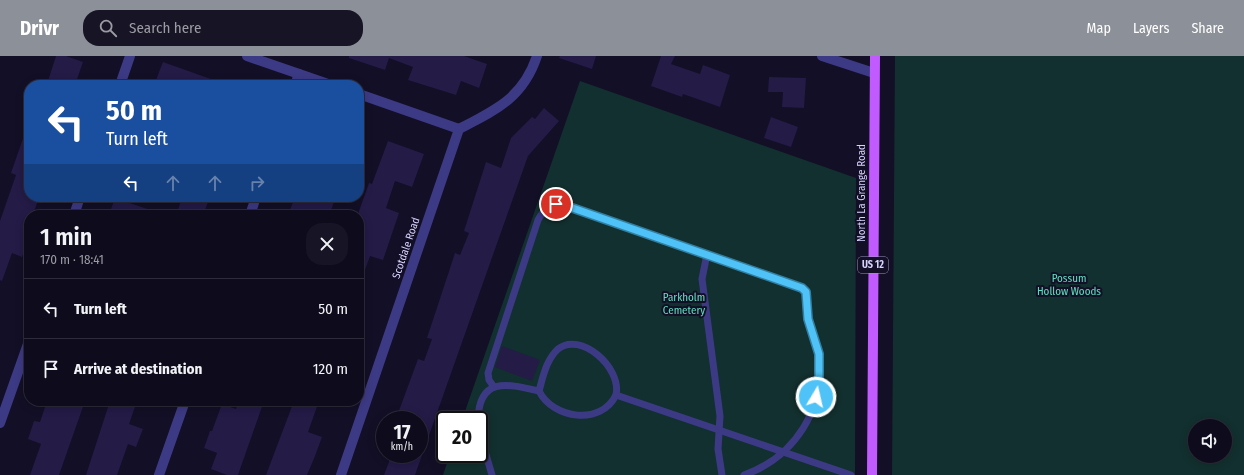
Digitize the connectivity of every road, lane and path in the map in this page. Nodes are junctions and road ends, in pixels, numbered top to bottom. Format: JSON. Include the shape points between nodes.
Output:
{"nodes":[{"id":1,"x":130,"y":56,"type":"edge"},
{"id":2,"x":247,"y":56,"type":"edge"},
{"id":3,"x":537,"y":56,"type":"edge"},
{"id":4,"x":822,"y":56,"type":"edge"},
{"id":5,"x":875,"y":56,"type":"edge"},
{"id":6,"x":874,"y":73,"type":"junction"},
{"id":7,"x":299,"y":74,"type":"junction"},
{"id":8,"x":122,"y":80,"type":"edge"},
{"id":9,"x":297,"y":80,"type":"edge"},
{"id":10,"x":316,"y":80,"type":"edge"},
{"id":11,"x":364,"y":96,"type":"edge"},
{"id":12,"x":459,"y":128,"type":"junction"},
{"id":13,"x":707,"y":254,"type":"junction"},
{"id":14,"x":24,"y":355,"type":"edge"},
{"id":15,"x":494,"y":387,"type":"junction"},
{"id":16,"x":539,"y":391,"type":"junction"},
{"id":17,"x":616,"y":396,"type":"junction"},
{"id":18,"x":183,"y":406,"type":"edge"},
{"id":19,"x":480,"y":411,"type":"edge"},
{"id":20,"x":0,"y":423,"type":"edge"},
{"id":21,"x":718,"y":430,"type":"junction"},
{"id":22,"x":784,"y":453,"type":"junction"},
{"id":23,"x":488,"y":461,"type":"edge"},
{"id":24,"x":159,"y":475,"type":"edge"},
{"id":25,"x":341,"y":475,"type":"edge"},
{"id":26,"x":492,"y":475,"type":"edge"},
{"id":27,"x":722,"y":475,"type":"edge"},
{"id":28,"x":744,"y":475,"type":"edge"},
{"id":29,"x":850,"y":475,"type":"edge"},
{"id":30,"x":872,"y":475,"type":"edge"}],
"edges":[{"from":1,"to":8,"type":"street"},
{"from":2,"to":7,"type":"street"},
{"from":3,"to":12,"type":"street","via":[[532,72],[509,101]]},
{"from":4,"to":6,"type":"street"},
{"from":5,"to":6,"type":"main road","name":"North La Grange Road","number":"US 12"},
{"from":6,"to":30,"type":"main road","name":"North La Grange Road","number":"US 12"},
{"from":7,"to":9,"type":"street"},
{"from":7,"to":10,"type":"street"},
{"from":11,"to":12,"type":"street"},
{"from":12,"to":25,"type":"street","name":"Scotdale Road"},
{"from":13,"to":15,"type":"lane","via":[[564,205],[548,207],[538,220],[488,373]]},
{"from":13,"to":21,"type":"lane","via":[[702,279],[720,416]]},
{"from":13,"to":22,"type":"lane","via":[[798,286],[806,292],[808,319],[819,354],[819,388],[808,422]]},
{"from":14,"to":20,"type":"street"},
{"from":15,"to":16,"type":"lane","via":[[512,384]]},
{"from":15,"to":19,"type":"lane","via":[[486,393]]},
{"from":16,"to":17,"type":"lane","via":[[543,400],[558,410],[581,415],[599,413],[612,404]]},
{"from":16,"to":17,"type":"lane","via":[[547,363],[559,349],[576,346],[593,352],[607,363],[616,380]]},
{"from":17,"to":21,"type":"lane"},
{"from":18,"to":24,"type":"street"},
{"from":21,"to":22,"type":"lane"},
{"from":21,"to":27,"type":"lane"},
{"from":22,"to":28,"type":"lane","via":[[766,466]]},
{"from":22,"to":29,"type":"lane"},
{"from":23,"to":26,"type":"lane"}]}
